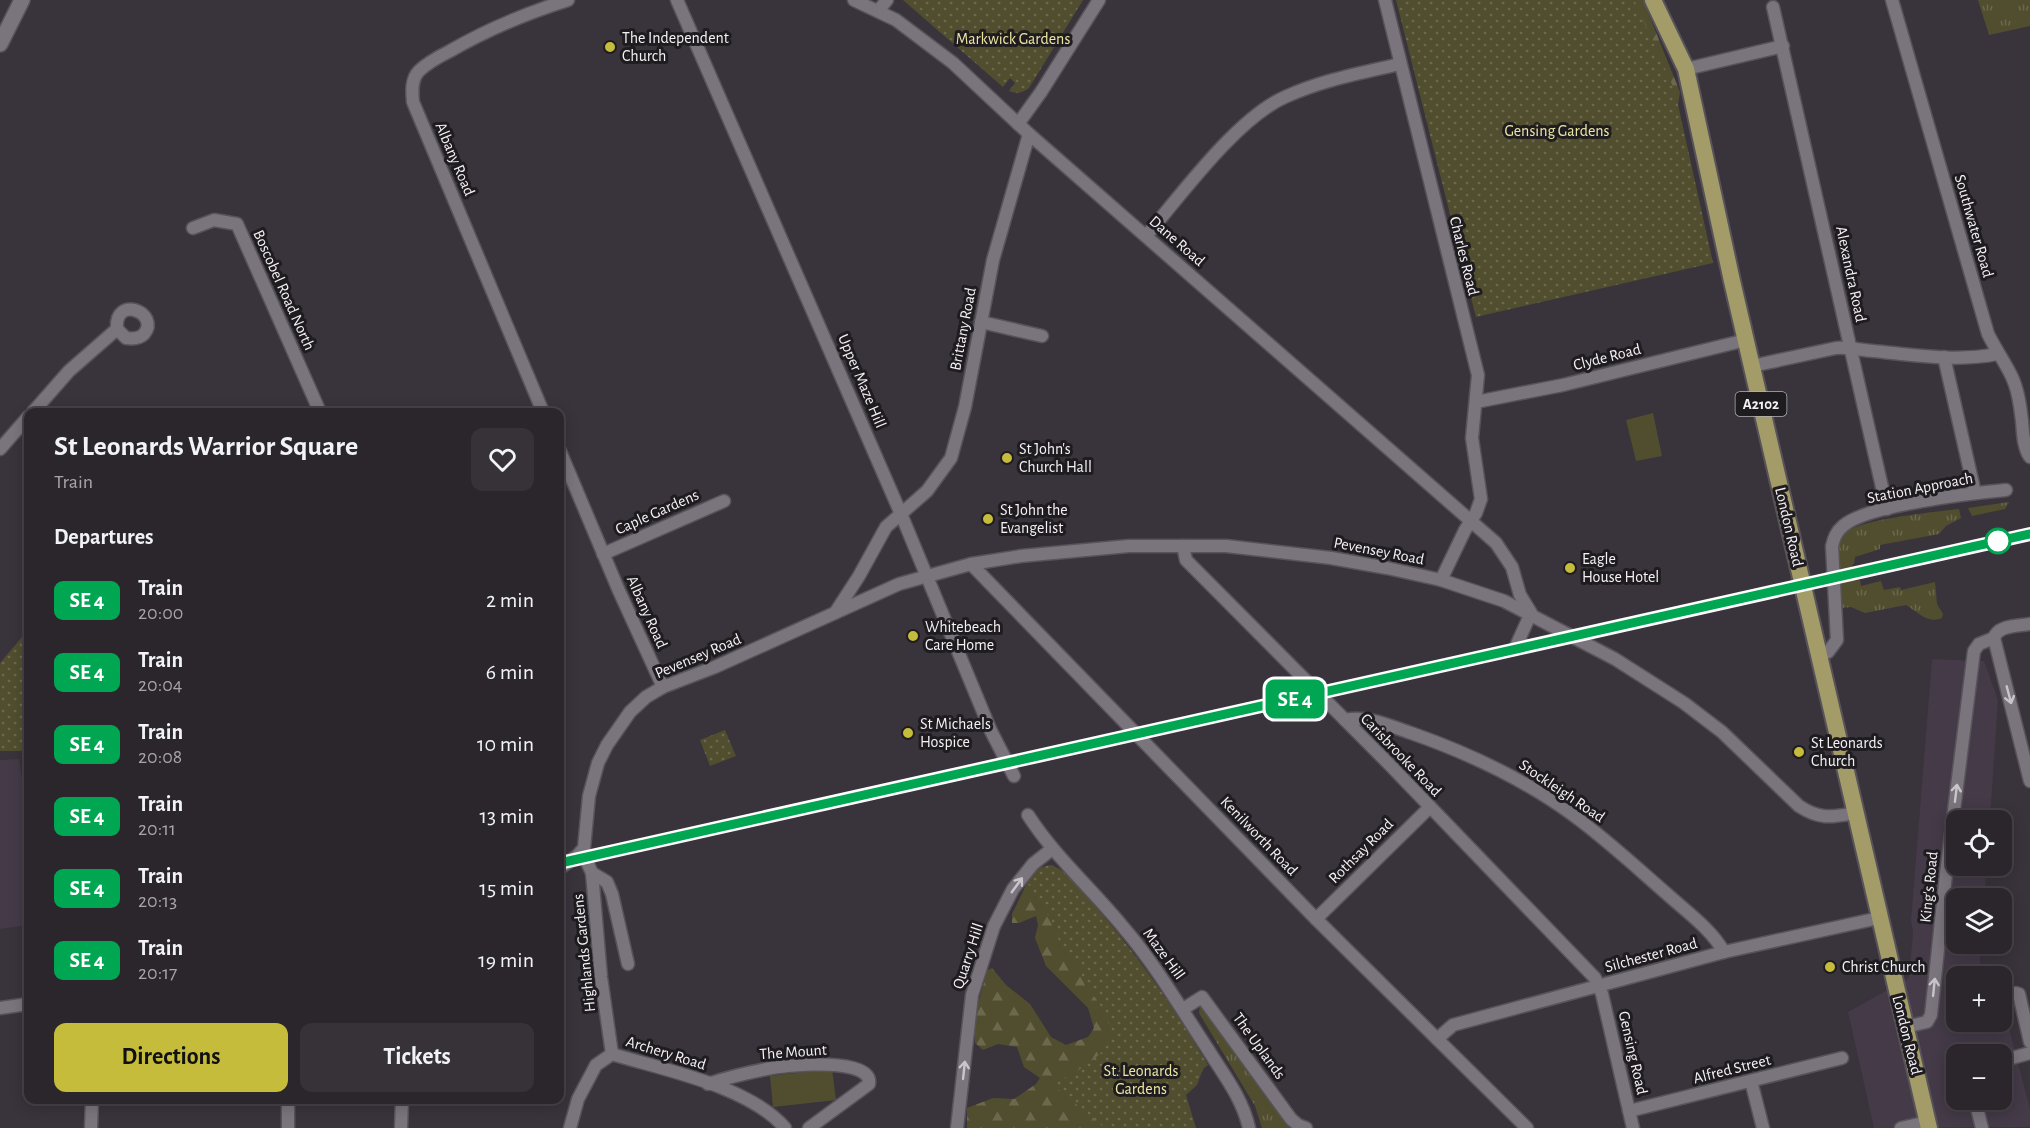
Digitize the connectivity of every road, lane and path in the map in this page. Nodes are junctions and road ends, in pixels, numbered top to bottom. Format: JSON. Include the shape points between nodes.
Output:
{"nodes":[{"id":1,"x":22,"y":0,"type":"edge"},
{"id":2,"x":568,"y":0,"type":"edge"},
{"id":3,"x":678,"y":0,"type":"edge"},
{"id":4,"x":854,"y":0,"type":"edge"},
{"id":5,"x":887,"y":0,"type":"edge"},
{"id":6,"x":1099,"y":0,"type":"edge"},
{"id":7,"x":1385,"y":0,"type":"edge"},
{"id":8,"x":1653,"y":0,"type":"edge"},
{"id":9,"x":1892,"y":0,"type":"edge"},
{"id":10,"x":1773,"y":7,"type":"dead end"},
{"id":11,"x":878,"y":11,"type":"junction"},
{"id":12,"x":0,"y":44,"type":"edge"},
{"id":13,"x":1784,"y":46,"type":"junction"},
{"id":14,"x":1400,"y":64,"type":"junction"},
{"id":15,"x":1686,"y":69,"type":"junction"},
{"id":16,"x":1018,"y":124,"type":"junction"},
{"id":17,"x":1029,"y":134,"type":"junction"},
{"id":18,"x":193,"y":228,"type":"dead end"},
{"id":19,"x":1146,"y":236,"type":"junction"},
{"id":20,"x":981,"y":322,"type":"junction"},
{"id":21,"x":117,"y":329,"type":"dead end"},
{"id":22,"x":1042,"y":336,"type":"dead end"},
{"id":23,"x":1746,"y":339,"type":"junction"},
{"id":24,"x":1849,"y":347,"type":"junction"},
{"id":25,"x":1998,"y":354,"type":"junction"},
{"id":26,"x":1944,"y":357,"type":"junction"},
{"id":27,"x":1752,"y":366,"type":"junction"},
{"id":28,"x":1476,"y":402,"type":"junction"},
{"id":29,"x":37,"y":408,"type":"edge"},
{"id":30,"x":318,"y":408,"type":"edge"},
{"id":31,"x":541,"y":408,"type":"edge"},
{"id":32,"x":24,"y":422,"type":"edge"},
{"id":33,"x":0,"y":449,"type":"edge"},
{"id":34,"x":2030,"y":457,"type":"edge"},
{"id":35,"x":564,"y":461,"type":"edge"},
{"id":36,"x":2006,"y":490,"type":"dead end"},
{"id":37,"x":1975,"y":493,"type":"junction"},
{"id":38,"x":724,"y":501,"type":"dead end"},
{"id":39,"x":1887,"y":509,"type":"junction"},
{"id":40,"x":901,"y":514,"type":"junction"},
{"id":41,"x":1470,"y":520,"type":"junction"},
{"id":42,"x":1183,"y":546,"type":"junction"},
{"id":43,"x":603,"y":554,"type":"junction"},
{"id":44,"x":971,"y":564,"type":"junction"},
{"id":45,"x":928,"y":577,"type":"junction"},
{"id":46,"x":1442,"y":580,"type":"junction"},
{"id":47,"x":835,"y":613,"type":"junction"},
{"id":48,"x":1531,"y":614,"type":"junction"},
{"id":49,"x":2030,"y":624,"type":"edge"},
{"id":50,"x":1994,"y":638,"type":"junction"},
{"id":51,"x":1518,"y":644,"type":"dead end"},
{"id":52,"x":1818,"y":656,"type":"junction"},
{"id":53,"x":663,"y":687,"type":"junction"},
{"id":54,"x":1345,"y":720,"type":"junction"},
{"id":55,"x":2025,"y":734,"type":"edge"},
{"id":56,"x":1014,"y":776,"type":"dead end"},
{"id":57,"x":2030,"y":781,"type":"edge"},
{"id":58,"x":1430,"y":807,"type":"junction"},
{"id":59,"x":1855,"y":813,"type":"junction"},
{"id":60,"x":1028,"y":815,"type":"dead end"},
{"id":61,"x":1052,"y":849,"type":"junction"},
{"id":62,"x":582,"y":850,"type":"junction"},
{"id":63,"x":566,"y":860,"type":"edge"},
{"id":64,"x":592,"y":873,"type":"junction"},
{"id":65,"x":1879,"y":918,"type":"junction"},
{"id":66,"x":1316,"y":919,"type":"junction"},
{"id":67,"x":1724,"y":952,"type":"junction"},
{"id":68,"x":628,"y":964,"type":"dead end"},
{"id":69,"x":1599,"y":986,"type":"junction"},
{"id":70,"x":2012,"y":994,"type":"edge"},
{"id":71,"x":24,"y":1005,"type":"edge"},
{"id":72,"x":0,"y":1008,"type":"edge"},
{"id":73,"x":1183,"y":1010,"type":"junction"},
{"id":74,"x":1905,"y":1028,"type":"junction"},
{"id":75,"x":1437,"y":1039,"type":"junction"},
{"id":76,"x":2030,"y":1042,"type":"edge"},
{"id":77,"x":2030,"y":1053,"type":"edge"},
{"id":78,"x":612,"y":1054,"type":"junction"},
{"id":79,"x":1842,"y":1058,"type":"dead end"},
{"id":80,"x":2012,"y":1058,"type":"edge"},
{"id":81,"x":1751,"y":1081,"type":"junction"},
{"id":82,"x":708,"y":1084,"type":"junction"},
{"id":83,"x":92,"y":1104,"type":"edge"},
{"id":84,"x":288,"y":1104,"type":"edge"},
{"id":85,"x":402,"y":1104,"type":"edge"},
{"id":86,"x":1978,"y":1110,"type":"edge"},
{"id":87,"x":1629,"y":1111,"type":"junction"},
{"id":88,"x":1928,"y":1125,"type":"edge"},
{"id":89,"x":91,"y":1128,"type":"edge"},
{"id":90,"x":288,"y":1128,"type":"edge"},
{"id":91,"x":402,"y":1128,"type":"edge"},
{"id":92,"x":570,"y":1128,"type":"edge"},
{"id":93,"x":785,"y":1128,"type":"edge"},
{"id":94,"x":809,"y":1128,"type":"edge"},
{"id":95,"x":957,"y":1128,"type":"edge"},
{"id":96,"x":1249,"y":1128,"type":"edge"},
{"id":97,"x":1306,"y":1128,"type":"edge"},
{"id":98,"x":1527,"y":1128,"type":"edge"},
{"id":99,"x":1634,"y":1128,"type":"edge"},
{"id":100,"x":1763,"y":1128,"type":"edge"},
{"id":101,"x":1901,"y":1128,"type":"edge"},
{"id":102,"x":1982,"y":1128,"type":"edge"}],
"edges":[{"from":1,"to":12,"type":"street"},
{"from":2,"to":31,"type":"street","name":"Albany Road","via":[[485,31],[441,56],[418,73],[412,91],[413,102]]},
{"from":3,"to":40,"type":"street","name":"Upper Maze Hill"},
{"from":4,"to":11,"type":"street","name":"Dane Road"},
{"from":5,"to":11,"type":"street"},
{"from":6,"to":16,"type":"street"},
{"from":7,"to":14,"type":"street","name":"Charles Road"},
{"from":8,"to":15,"type":"main road","name":"London Road","number":"A2102"},
{"from":9,"to":25,"type":"street","name":"Southwater Road","via":[[1988,334]]},
{"from":10,"to":13,"type":"street","name":"Alexandra Road"},
{"from":11,"to":16,"type":"street","name":"Dane Road","via":[[928,42]]},
{"from":13,"to":15,"type":"street"},
{"from":13,"to":24,"type":"street","name":"Alexandra Road"},
{"from":14,"to":19,"type":"street","via":[[1325,81],[1274,104],[1246,123]]},
{"from":14,"to":28,"type":"street","name":"Charles Road","via":[[1478,375]]},
{"from":15,"to":23,"type":"main road","name":"London Road","number":"A2102"},
{"from":16,"to":17,"type":"street","name":"Dane Road"},
{"from":17,"to":19,"type":"street","name":"Dane Road"},
{"from":17,"to":20,"type":"street","name":"Brittany Road","via":[[993,260]]},
{"from":18,"to":30,"type":"street","name":"Boscobel Road North","via":[[214,220],[237,224]]},
{"from":19,"to":41,"type":"street","name":"Dane Road"},
{"from":20,"to":22,"type":"street"},
{"from":20,"to":40,"type":"street","name":"Brittany Road","via":[[951,458],[927,491]]},
{"from":21,"to":29,"type":"street","via":[[69,371]]},
{"from":23,"to":27,"type":"main road","name":"London Road","number":"A2102"},
{"from":23,"to":28,"type":"street","name":"Clyde Road","via":[[1563,385]]},
{"from":24,"to":26,"type":"street"},
{"from":24,"to":27,"type":"street"},
{"from":24,"to":39,"type":"street","name":"Alexandra Road"},
{"from":25,"to":26,"type":"street"},
{"from":25,"to":34,"type":"street","name":"Southwater Road","via":[[2018,393]]},
{"from":26,"to":37,"type":"street"},
{"from":27,"to":52,"type":"main road","name":"London Road","number":"A2102"},
{"from":28,"to":41,"type":"street","name":"Charles Road","via":[[1472,438],[1481,499]]},
{"from":32,"to":33,"type":"street"},
{"from":35,"to":43,"type":"street","name":"Albany Road"},
{"from":36,"to":37,"type":"street","name":"Station Approach"},
{"from":37,"to":39,"type":"street","name":"Station Approach"},
{"from":38,"to":43,"type":"street","name":"Caple Gardens"},
{"from":39,"to":52,"type":"street","name":"Station Approach","via":[[1856,518],[1836,534],[1832,564],[1837,640],[1828,652]]},
{"from":40,"to":45,"type":"street","name":"Upper Maze Hill"},
{"from":40,"to":47,"type":"street","via":[[886,527]]},
{"from":41,"to":46,"type":"street","name":"Charles Road"},
{"from":41,"to":48,"type":"street","via":[[1496,543],[1512,567],[1520,595]]},
{"from":42,"to":44,"type":"street","name":"Pevensey Road","via":[[1118,547]]},
{"from":42,"to":46,"type":"street","name":"Pevensey Road","via":[[1290,553]]},
{"from":42,"to":54,"type":"street","name":"Carisbrooke Road","via":[[1186,560]]},
{"from":43,"to":53,"type":"street","name":"Albany Road"},
{"from":44,"to":45,"type":"street","name":"Pevensey Road"},
{"from":44,"to":66,"type":"street","name":"Kenilworth Road"},
{"from":45,"to":47,"type":"street","name":"Pevensey Road","via":[[899,584]]},
{"from":45,"to":56,"type":"street","name":"Upper Maze Hill","via":[[991,731]]},
{"from":46,"to":48,"type":"street","name":"Pevensey Road"},
{"from":47,"to":53,"type":"street","name":"Pevensey Road"},
{"from":48,"to":51,"type":"street"},
{"from":48,"to":59,"type":"street","name":"Pevensey Road","via":[[1615,659],[1684,703],[1722,732],[1810,814],[1821,817]]},
{"from":49,"to":50,"type":"street","via":[[2000,630]]},
{"from":50,"to":55,"type":"street","one_way":true},
{"from":74,"to":50,"type":"street","name":"King's Road","one_way":true,"via":[[1927,1022],[1931,1015],[1974,651],[1979,644]]},
{"from":52,"to":59,"type":"main road","name":"London Road","number":"A2102"},
{"from":53,"to":62,"type":"street","name":"Pevensey Road","via":[[630,712],[603,754],[588,796],[586,843]]},
{"from":54,"to":58,"type":"street","name":"Carisbrooke Road"},
{"from":54,"to":67,"type":"street","name":"Stockleigh Road","via":[[1379,722],[1423,737],[1532,788],[1617,850],[1712,934]]},
{"from":55,"to":57,"type":"street"},
{"from":58,"to":66,"type":"street","name":"Rothsay Road"},
{"from":58,"to":69,"type":"street","name":"Carisbrooke Road"},
{"from":59,"to":65,"type":"main road","name":"London Road","number":"A2102"},
{"from":60,"to":61,"type":"street","name":"Maze Hill"},
{"from":61,"to":73,"type":"street","name":"Maze Hill","via":[[1122,926]]},
{"from":95,"to":61,"type":"street","name":"Quarry Hill","one_way":true,"via":[[972,995],[994,926],[1013,889],[1033,864]]},
{"from":62,"to":63,"type":"street"},
{"from":62,"to":64,"type":"street","name":"Highlands Gardens"},
{"from":64,"to":68,"type":"street","via":[[607,882]]},
{"from":64,"to":78,"type":"street","name":"Highlands Gardens"},
{"from":65,"to":67,"type":"street","name":"Silchester Road"},
{"from":65,"to":74,"type":"main road","name":"London Road","number":"A2102"},
{"from":66,"to":75,"type":"street","name":"Kenilworth Road"},
{"from":67,"to":69,"type":"street","name":"Silchester Road"},
{"from":69,"to":75,"type":"street","name":"Silchester Road","via":[[1453,1025]]},
{"from":69,"to":87,"type":"street","name":"Gensing Road"},
{"from":70,"to":76,"type":"street","via":[[2019,994]]},
{"from":71,"to":72,"type":"street"},
{"from":73,"to":96,"type":"street","name":"Maze Hill","via":[[1244,1108]]},
{"from":73,"to":97,"type":"street","name":"The Uplands","via":[[1202,997],[1291,1119]]},
{"from":74,"to":88,"type":"main road","name":"London Road","number":"A2102"},
{"from":75,"to":98,"type":"street","name":"Kenilworth Road"},
{"from":77,"to":80,"type":"street"},
{"from":78,"to":82,"type":"street","name":"Archery Road"},
{"from":78,"to":92,"type":"street","name":"Archery Road","via":[[596,1065],[578,1099]]},
{"from":79,"to":81,"type":"street","name":"Alfred Street"},
{"from":81,"to":87,"type":"street","name":"Alfred Street"},
{"from":81,"to":100,"type":"street"},
{"from":82,"to":93,"type":"street","name":"Archery Road","via":[[752,1102]]},
{"from":82,"to":94,"type":"street","name":"The Mount","via":[[738,1074],[810,1064],[844,1066],[867,1074],[869,1084]]},
{"from":83,"to":89,"type":"street"},
{"from":84,"to":90,"type":"street"},
{"from":85,"to":91,"type":"street"},
{"from":86,"to":102,"type":"street"},
{"from":87,"to":99,"type":"street","name":"Gensing Road"},
{"from":88,"to":101,"type":"street"}]}
